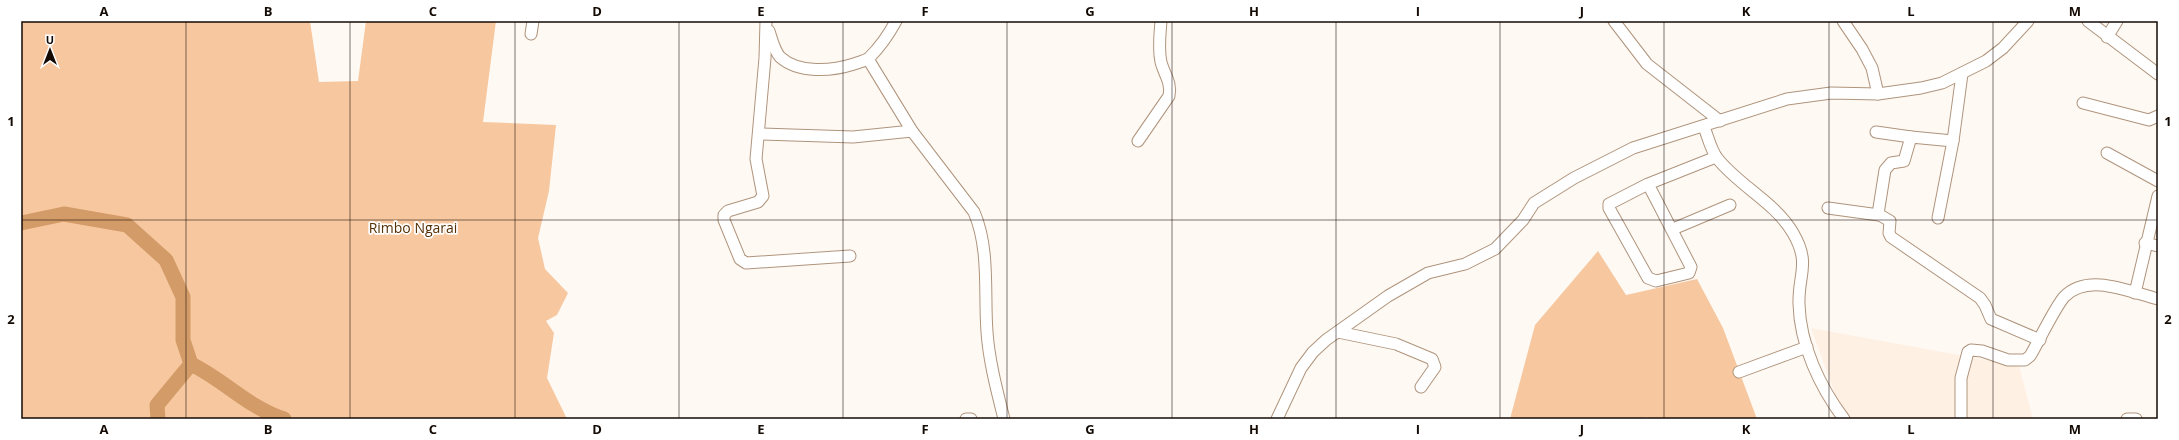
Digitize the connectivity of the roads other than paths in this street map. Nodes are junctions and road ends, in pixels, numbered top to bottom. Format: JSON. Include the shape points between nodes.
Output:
{"nodes":[{"id":1,"x":533,"y":21,"type":"edge"},
{"id":2,"x":766,"y":21,"type":"edge"},
{"id":3,"x":896,"y":21,"type":"edge"},
{"id":4,"x":1161,"y":21,"type":"edge"},
{"id":5,"x":1614,"y":21,"type":"edge"},
{"id":6,"x":1842,"y":21,"type":"edge"},
{"id":7,"x":2028,"y":21,"type":"edge"},
{"id":8,"x":2088,"y":21,"type":"edge"},
{"id":9,"x":2117,"y":21,"type":"edge"},
{"id":10,"x":531,"y":34,"type":"dead end"},
{"id":11,"x":2107,"y":37,"type":"junction"},
{"id":12,"x":868,"y":59,"type":"junction"},
{"id":13,"x":1962,"y":74,"type":"junction"},
{"id":14,"x":2158,"y":74,"type":"edge"},
{"id":15,"x":1878,"y":94,"type":"junction"},
{"id":16,"x":2083,"y":103,"type":"dead end"},
{"id":17,"x":2158,"y":116,"type":"edge"},
{"id":18,"x":1720,"y":121,"type":"junction"},
{"id":19,"x":1704,"y":127,"type":"junction"},
{"id":20,"x":912,"y":131,"type":"junction"},
{"id":21,"x":1876,"y":132,"type":"dead end"},
{"id":22,"x":759,"y":134,"type":"junction"},
{"id":23,"x":1911,"y":138,"type":"junction"},
{"id":24,"x":1138,"y":141,"type":"dead end"},
{"id":25,"x":1953,"y":141,"type":"junction"},
{"id":26,"x":2107,"y":152,"type":"dead end"},
{"id":27,"x":1716,"y":157,"type":"junction"},
{"id":28,"x":2158,"y":181,"type":"edge"},
{"id":29,"x":1648,"y":184,"type":"junction"},
{"id":30,"x":2158,"y":196,"type":"edge"},
{"id":31,"x":1730,"y":205,"type":"dead end"},
{"id":32,"x":1828,"y":208,"type":"dead end"},
{"id":33,"x":1879,"y":215,"type":"junction"},
{"id":34,"x":1938,"y":218,"type":"dead end"},
{"id":35,"x":1673,"y":229,"type":"junction"},
{"id":36,"x":2145,"y":243,"type":"junction"},
{"id":37,"x":2158,"y":246,"type":"edge"},
{"id":38,"x":850,"y":256,"type":"dead end"},
{"id":39,"x":2135,"y":293,"type":"junction"},
{"id":40,"x":2158,"y":299,"type":"edge"},
{"id":41,"x":1338,"y":332,"type":"junction"},
{"id":42,"x":2040,"y":340,"type":"junction"},
{"id":43,"x":1807,"y":347,"type":"junction"},
{"id":44,"x":1739,"y":372,"type":"dead end"},
{"id":45,"x":1421,"y":387,"type":"dead end"},
{"id":46,"x":966,"y":419,"type":"edge"},
{"id":47,"x":971,"y":419,"type":"edge"},
{"id":48,"x":1004,"y":419,"type":"edge"},
{"id":49,"x":1278,"y":419,"type":"edge"},
{"id":50,"x":1844,"y":419,"type":"edge"},
{"id":51,"x":1961,"y":419,"type":"edge"},
{"id":52,"x":2127,"y":419,"type":"edge"},
{"id":53,"x":2136,"y":419,"type":"edge"}],
"edges":[{"from":1,"to":10,"type":"street"},
{"from":2,"to":12,"type":"street","via":[[773,46],[789,63],[821,70],[843,67]]},
{"from":2,"to":22,"type":"street"},
{"from":3,"to":12,"type":"street"},
{"from":4,"to":24,"type":"street","via":[[1161,64],[1171,89],[1170,96]]},
{"from":5,"to":18,"type":"street","via":[[1647,64]]},
{"from":6,"to":15,"type":"street","via":[[1862,48],[1872,68]]},
{"from":7,"to":13,"type":"street","via":[[1986,61]]},
{"from":8,"to":11,"type":"street"},
{"from":9,"to":11,"type":"street"},
{"from":11,"to":14,"type":"street"},
{"from":12,"to":20,"type":"street"},
{"from":13,"to":15,"type":"street","via":[[1942,83],[1921,88]]},
{"from":13,"to":25,"type":"street"},
{"from":15,"to":18,"type":"street","via":[[1809,94]]},
{"from":16,"to":17,"type":"street","via":[[2149,120]]},
{"from":18,"to":19,"type":"street"},
{"from":19,"to":27,"type":"street"},
{"from":19,"to":41,"type":"street","via":[[1633,148],[1574,178],[1534,203],[1523,220],[1495,249],[1466,264],[1428,273],[1388,296]]},
{"from":20,"to":22,"type":"street","via":[[853,137]]},
{"from":20,"to":48,"type":"street","via":[[974,212],[979,224],[983,243],[990,355]]},
{"from":21,"to":23,"type":"street"},
{"from":22,"to":38,"type":"street","via":[[756,159],[763,196],[758,202],[724,214],[724,220],[740,259],[751,264]]},
{"from":23,"to":25,"type":"street"},
{"from":23,"to":33,"type":"street","via":[[1904,161],[1891,163],[1884,170]]},
{"from":25,"to":34,"type":"street"},
{"from":26,"to":28,"type":"street"},
{"from":27,"to":29,"type":"street"},
{"from":27,"to":43,"type":"street","via":[[1765,201],[1793,233],[1804,269],[1799,303]]},
{"from":29,"to":35,"type":"street"},
{"from":29,"to":35,"type":"street","via":[[1612,201],[1609,208],[1651,281],[1691,270]]},
{"from":30,"to":36,"type":"street"},
{"from":31,"to":35,"type":"street"},
{"from":32,"to":33,"type":"street"},
{"from":33,"to":42,"type":"street","via":[[1890,221],[1889,233],[1892,237],[1980,298],[1991,319]]},
{"from":36,"to":37,"type":"street"},
{"from":36,"to":39,"type":"street"},
{"from":39,"to":40,"type":"street"},
{"from":39,"to":42,"type":"street","via":[[2090,284],[2075,288],[2063,298]]},
{"from":41,"to":45,"type":"street","via":[[1396,344],[1432,359],[1435,367]]},
{"from":41,"to":49,"type":"street","via":[[1313,352],[1301,368]]},
{"from":42,"to":51,"type":"street","via":[[2025,360],[2008,360],[1974,349],[1968,352],[1961,378]]},
{"from":43,"to":44,"type":"street"},
{"from":43,"to":50,"type":"street","via":[[1818,376]]},
{"from":46,"to":47,"type":"street"},
{"from":52,"to":53,"type":"street"}]}
